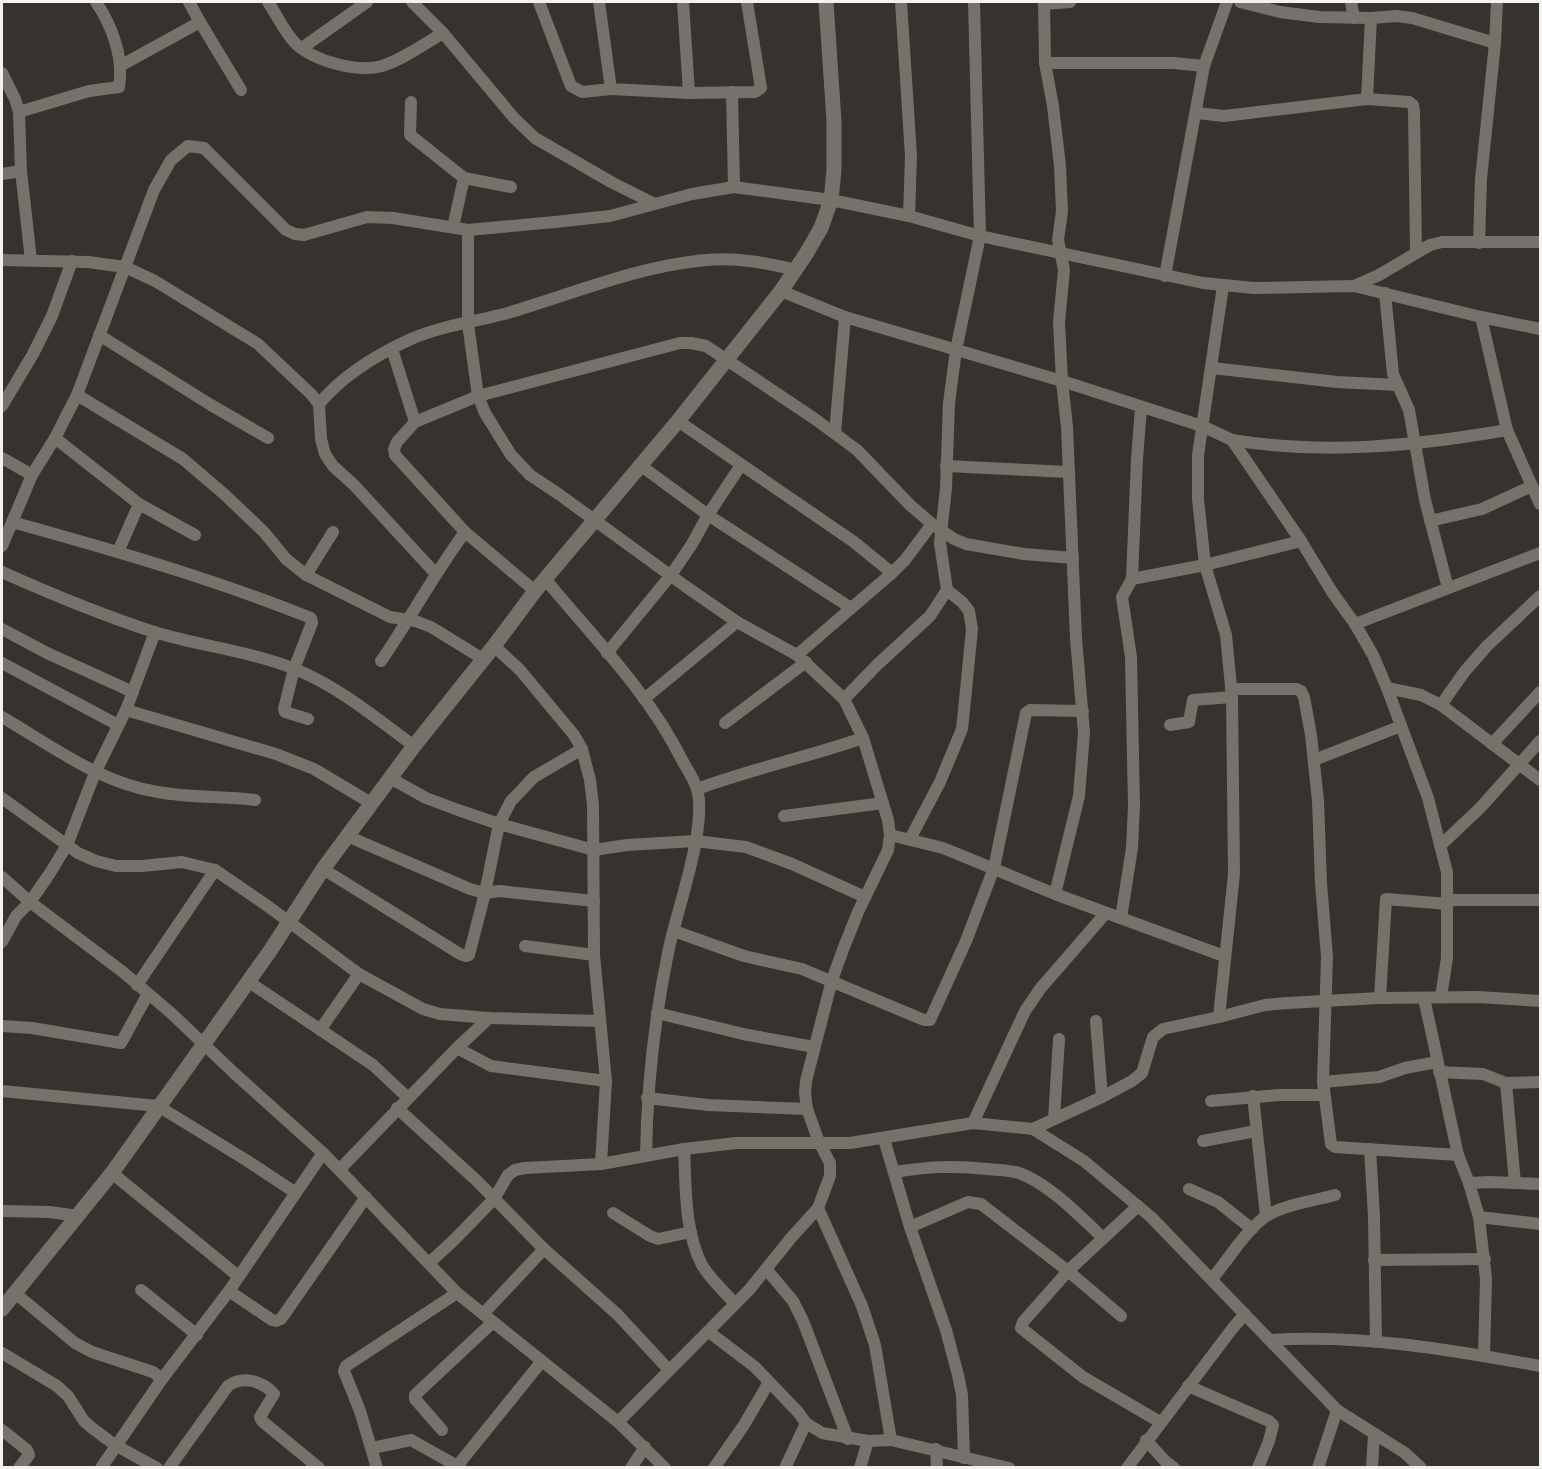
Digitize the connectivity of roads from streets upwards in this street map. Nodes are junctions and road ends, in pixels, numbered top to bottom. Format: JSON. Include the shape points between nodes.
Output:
{"nodes":[{"id":1,"x":96,"y":2,"type":"edge"},
{"id":2,"x":189,"y":2,"type":"edge"},
{"id":3,"x":268,"y":2,"type":"edge"},
{"id":4,"x":367,"y":2,"type":"edge"},
{"id":5,"x":412,"y":2,"type":"edge"},
{"id":6,"x":539,"y":2,"type":"edge"},
{"id":7,"x":599,"y":2,"type":"edge"},
{"id":8,"x":683,"y":2,"type":"edge"},
{"id":9,"x":747,"y":2,"type":"edge"},
{"id":10,"x":826,"y":2,"type":"edge"},
{"id":11,"x":901,"y":2,"type":"edge"},
{"id":12,"x":974,"y":2,"type":"edge"},
{"id":13,"x":1070,"y":2,"type":"edge"},
{"id":14,"x":1227,"y":2,"type":"edge"},
{"id":15,"x":1240,"y":2,"type":"edge"},
{"id":16,"x":1351,"y":2,"type":"edge"},
{"id":17,"x":1497,"y":2,"type":"edge"},
{"id":18,"x":1044,"y":3,"type":"edge"},
{"id":19,"x":1354,"y":18,"type":"junction"},
{"id":20,"x":1371,"y":18,"type":"junction"},
{"id":21,"x":200,"y":22,"type":"junction"},
{"id":22,"x":443,"y":33,"type":"junction"},
{"id":23,"x":1495,"y":43,"type":"junction"},
{"id":24,"x":302,"y":48,"type":"junction"},
{"id":25,"x":1045,"y":63,"type":"junction"},
{"id":26,"x":120,"y":66,"type":"junction"},
{"id":27,"x":1204,"y":66,"type":"junction"},
{"id":28,"x":2,"y":73,"type":"edge"},
{"id":29,"x":611,"y":89,"type":"junction"},
{"id":30,"x":241,"y":90,"type":"dead end"},
{"id":31,"x":732,"y":92,"type":"junction"},
{"id":32,"x":689,"y":93,"type":"junction"},
{"id":33,"x":1367,"y":99,"type":"junction"},
{"id":34,"x":411,"y":102,"type":"dead end"},
{"id":35,"x":19,"y":112,"type":"junction"},
{"id":36,"x":1197,"y":113,"type":"junction"},
{"id":37,"x":21,"y":171,"type":"junction"},
{"id":38,"x":2,"y":174,"type":"edge"},
{"id":39,"x":464,"y":178,"type":"junction"},
{"id":40,"x":511,"y":187,"type":"dead end"},
{"id":41,"x":734,"y":187,"type":"junction"},
{"id":42,"x":831,"y":200,"type":"junction"},
{"id":43,"x":653,"y":203,"type":"junction"},
{"id":44,"x":909,"y":216,"type":"junction"},
{"id":45,"x":453,"y":228,"type":"junction"},
{"id":46,"x":468,"y":230,"type":"junction"},
{"id":47,"x":980,"y":236,"type":"junction"},
{"id":48,"x":1540,"y":242,"type":"edge"},
{"id":49,"x":1479,"y":243,"type":"junction"},
{"id":50,"x":1416,"y":252,"type":"junction"},
{"id":51,"x":1061,"y":254,"type":"junction"},
{"id":52,"x":2,"y":260,"type":"edge"},
{"id":53,"x":31,"y":260,"type":"junction"},
{"id":54,"x":72,"y":261,"type":"junction"},
{"id":55,"x":125,"y":267,"type":"junction"},
{"id":56,"x":796,"y":270,"type":"junction"},
{"id":57,"x":1165,"y":276,"type":"junction"},
{"id":58,"x":1223,"y":286,"type":"junction"},
{"id":59,"x":1354,"y":286,"type":"junction"},
{"id":60,"x":781,"y":291,"type":"junction"},
{"id":61,"x":1385,"y":293,"type":"junction"},
{"id":62,"x":845,"y":316,"type":"junction"},
{"id":63,"x":1481,"y":317,"type":"junction"},
{"id":64,"x":468,"y":324,"type":"junction"},
{"id":65,"x":1540,"y":329,"type":"edge"},
{"id":66,"x":99,"y":335,"type":"junction"},
{"id":67,"x":392,"y":349,"type":"junction"},
{"id":68,"x":956,"y":350,"type":"junction"},
{"id":69,"x":726,"y":359,"type":"junction"},
{"id":70,"x":1212,"y":368,"type":"junction"},
{"id":71,"x":1062,"y":381,"type":"junction"},
{"id":72,"x":1397,"y":385,"type":"junction"},
{"id":73,"x":77,"y":395,"type":"junction"},
{"id":74,"x":478,"y":396,"type":"junction"},
{"id":75,"x":319,"y":404,"type":"junction"},
{"id":76,"x":2,"y":406,"type":"edge"},
{"id":77,"x":1142,"y":408,"type":"junction"},
{"id":78,"x":678,"y":421,"type":"junction"},
{"id":79,"x":415,"y":422,"type":"junction"},
{"id":80,"x":1202,"y":426,"type":"junction"},
{"id":81,"x":1507,"y":430,"type":"junction"},
{"id":82,"x":835,"y":433,"type":"junction"},
{"id":83,"x":55,"y":438,"type":"junction"},
{"id":84,"x":268,"y":438,"type":"dead end"},
{"id":85,"x":1232,"y":440,"type":"junction"},
{"id":86,"x":1415,"y":444,"type":"junction"},
{"id":87,"x":2,"y":458,"type":"edge"},
{"id":88,"x":640,"y":465,"type":"junction"},
{"id":89,"x":741,"y":465,"type":"junction"},
{"id":90,"x":946,"y":466,"type":"junction"},
{"id":91,"x":1069,"y":472,"type":"junction"},
{"id":92,"x":32,"y":475,"type":"junction"},
{"id":93,"x":1532,"y":486,"type":"junction"},
{"id":94,"x":139,"y":504,"type":"junction"},
{"id":95,"x":1540,"y":504,"type":"edge"},
{"id":96,"x":708,"y":515,"type":"junction"},
{"id":97,"x":595,"y":520,"type":"junction"},
{"id":98,"x":1430,"y":521,"type":"junction"},
{"id":99,"x":12,"y":522,"type":"junction"},
{"id":100,"x":936,"y":528,"type":"junction"},
{"id":101,"x":333,"y":532,"type":"dead end"},
{"id":102,"x":465,"y":532,"type":"junction"},
{"id":103,"x":195,"y":535,"type":"dead end"},
{"id":104,"x":3,"y":539,"type":"edge"},
{"id":105,"x":1301,"y":541,"type":"junction"},
{"id":106,"x":118,"y":552,"type":"junction"},
{"id":107,"x":1540,"y":553,"type":"edge"},
{"id":108,"x":1073,"y":558,"type":"junction"},
{"id":109,"x":1205,"y":565,"type":"junction"},
{"id":110,"x":2,"y":572,"type":"edge"},
{"id":111,"x":435,"y":573,"type":"junction"},
{"id":112,"x":892,"y":573,"type":"junction"},
{"id":113,"x":306,"y":575,"type":"junction"},
{"id":114,"x":671,"y":575,"type":"junction"},
{"id":115,"x":1132,"y":579,"type":"junction"},
{"id":116,"x":546,"y":580,"type":"junction"},
{"id":117,"x":1448,"y":588,"type":"junction"},
{"id":118,"x":947,"y":590,"type":"junction"},
{"id":119,"x":535,"y":591,"type":"junction"},
{"id":120,"x":1540,"y":596,"type":"edge"},
{"id":121,"x":851,"y":608,"type":"junction"},
{"id":122,"x":410,"y":620,"type":"junction"},
{"id":123,"x":737,"y":622,"type":"junction"},
{"id":124,"x":1355,"y":624,"type":"junction"},
{"id":125,"x":2,"y":629,"type":"edge"},
{"id":126,"x":155,"y":632,"type":"junction"},
{"id":127,"x":494,"y":646,"type":"junction"},
{"id":128,"x":607,"y":653,"type":"junction"},
{"id":129,"x":483,"y":659,"type":"junction"},
{"id":130,"x":802,"y":659,"type":"junction"},
{"id":131,"x":381,"y":662,"type":"dead end"},
{"id":132,"x":2,"y":663,"type":"edge"},
{"id":133,"x":294,"y":669,"type":"junction"},
{"id":134,"x":1387,"y":688,"type":"junction"},
{"id":135,"x":133,"y":692,"type":"junction"},
{"id":136,"x":1540,"y":692,"type":"edge"},
{"id":137,"x":1232,"y":693,"type":"junction"},
{"id":138,"x":644,"y":699,"type":"junction"},
{"id":139,"x":844,"y":699,"type":"junction"},
{"id":140,"x":1441,"y":705,"type":"junction"},
{"id":141,"x":126,"y":710,"type":"junction"},
{"id":142,"x":1083,"y":711,"type":"junction"},
{"id":143,"x":2,"y":717,"type":"edge"},
{"id":144,"x":308,"y":719,"type":"dead end"},
{"id":145,"x":725,"y":723,"type":"dead end"},
{"id":146,"x":118,"y":725,"type":"junction"},
{"id":147,"x":1170,"y":726,"type":"dead end"},
{"id":148,"x":1401,"y":726,"type":"junction"},
{"id":149,"x":863,"y":738,"type":"junction"},
{"id":150,"x":1540,"y":741,"type":"edge"},
{"id":151,"x":1492,"y":744,"type":"junction"},
{"id":152,"x":414,"y":746,"type":"junction"},
{"id":153,"x":582,"y":749,"type":"junction"},
{"id":154,"x":1314,"y":760,"type":"junction"},
{"id":155,"x":1519,"y":763,"type":"junction"},
{"id":156,"x":95,"y":773,"type":"junction"},
{"id":157,"x":390,"y":778,"type":"junction"},
{"id":158,"x":1540,"y":780,"type":"edge"},
{"id":159,"x":697,"y":789,"type":"junction"},
{"id":160,"x":2,"y":798,"type":"edge"},
{"id":161,"x":255,"y":800,"type":"dead end"},
{"id":162,"x":371,"y":803,"type":"junction"},
{"id":163,"x":883,"y":803,"type":"junction"},
{"id":164,"x":784,"y":816,"type":"dead end"},
{"id":165,"x":499,"y":824,"type":"junction"},
{"id":166,"x":890,"y":835,"type":"junction"},
{"id":167,"x":347,"y":836,"type":"junction"},
{"id":168,"x":910,"y":839,"type":"junction"},
{"id":169,"x":695,"y":841,"type":"junction"},
{"id":170,"x":67,"y":845,"type":"junction"},
{"id":171,"x":1440,"y":846,"type":"junction"},
{"id":172,"x":594,"y":850,"type":"junction"},
{"id":173,"x":994,"y":868,"type":"junction"},
{"id":174,"x":323,"y":869,"type":"junction"},
{"id":175,"x":215,"y":870,"type":"junction"},
{"id":176,"x":2,"y":877,"type":"edge"},
{"id":177,"x":485,"y":893,"type":"junction"},
{"id":178,"x":1055,"y":894,"type":"junction"},
{"id":179,"x":865,"y":897,"type":"junction"},
{"id":180,"x":1540,"y":900,"type":"edge"},
{"id":181,"x":594,"y":901,"type":"junction"},
{"id":182,"x":30,"y":902,"type":"junction"},
{"id":183,"x":1448,"y":902,"type":"junction"},
{"id":184,"x":1105,"y":914,"type":"junction"},
{"id":185,"x":1121,"y":918,"type":"junction"},
{"id":186,"x":289,"y":922,"type":"junction"},
{"id":187,"x":674,"y":931,"type":"junction"},
{"id":188,"x":2,"y":942,"type":"edge"},
{"id":189,"x":525,"y":946,"type":"dead end"},
{"id":190,"x":594,"y":955,"type":"junction"},
{"id":191,"x":1224,"y":956,"type":"junction"},
{"id":192,"x":359,"y":974,"type":"junction"},
{"id":193,"x":832,"y":980,"type":"junction"},
{"id":194,"x":249,"y":982,"type":"junction"},
{"id":195,"x":137,"y":985,"type":"junction"},
{"id":196,"x":148,"y":994,"type":"junction"},
{"id":197,"x":1380,"y":998,"type":"junction"},
{"id":198,"x":1424,"y":998,"type":"junction"},
{"id":199,"x":1442,"y":998,"type":"junction"},
{"id":200,"x":1326,"y":1000,"type":"junction"},
{"id":201,"x":1540,"y":1001,"type":"edge"},
{"id":202,"x":657,"y":1013,"type":"junction"},
{"id":203,"x":1219,"y":1017,"type":"junction"},
{"id":204,"x":489,"y":1018,"type":"junction"},
{"id":205,"x":599,"y":1021,"type":"junction"},
{"id":206,"x":1096,"y":1021,"type":"dead end"},
{"id":207,"x":2,"y":1026,"type":"edge"},
{"id":208,"x":320,"y":1030,"type":"junction"},
{"id":209,"x":1059,"y":1040,"type":"dead end"},
{"id":210,"x":204,"y":1043,"type":"junction"},
{"id":211,"x":814,"y":1047,"type":"junction"},
{"id":212,"x":457,"y":1048,"type":"junction"},
{"id":213,"x":1438,"y":1067,"type":"junction"},
{"id":214,"x":606,"y":1081,"type":"junction"},
{"id":215,"x":1323,"y":1082,"type":"junction"},
{"id":216,"x":1506,"y":1083,"type":"junction"},
{"id":217,"x":1540,"y":1083,"type":"edge"},
{"id":218,"x":2,"y":1091,"type":"edge"},
{"id":219,"x":1324,"y":1095,"type":"junction"},
{"id":220,"x":1253,"y":1096,"type":"junction"},
{"id":221,"x":1102,"y":1097,"type":"junction"},
{"id":222,"x":408,"y":1098,"type":"junction"},
{"id":223,"x":647,"y":1098,"type":"junction"},
{"id":224,"x":1211,"y":1101,"type":"dead end"},
{"id":225,"x":158,"y":1106,"type":"junction"},
{"id":226,"x":397,"y":1108,"type":"junction"},
{"id":227,"x":807,"y":1109,"type":"junction"},
{"id":228,"x":1054,"y":1119,"type":"junction"},
{"id":229,"x":973,"y":1124,"type":"junction"},
{"id":230,"x":1033,"y":1129,"type":"junction"},
{"id":231,"x":1256,"y":1131,"type":"junction"},
{"id":232,"x":884,"y":1139,"type":"junction"},
{"id":233,"x":1203,"y":1141,"type":"dead end"},
{"id":234,"x":819,"y":1142,"type":"junction"},
{"id":235,"x":684,"y":1149,"type":"junction"},
{"id":236,"x":1370,"y":1149,"type":"junction"},
{"id":237,"x":323,"y":1153,"type":"junction"},
{"id":238,"x":1458,"y":1155,"type":"junction"},
{"id":239,"x":646,"y":1156,"type":"junction"},
{"id":240,"x":601,"y":1164,"type":"junction"},
{"id":241,"x":340,"y":1170,"type":"junction"},
{"id":242,"x":894,"y":1172,"type":"junction"},
{"id":243,"x":112,"y":1173,"type":"junction"},
{"id":244,"x":1469,"y":1183,"type":"junction"},
{"id":245,"x":1515,"y":1183,"type":"junction"},
{"id":246,"x":1540,"y":1184,"type":"edge"},
{"id":247,"x":1189,"y":1189,"type":"dead end"},
{"id":248,"x":296,"y":1193,"type":"junction"},
{"id":249,"x":1335,"y":1195,"type":"dead end"},
{"id":250,"x":366,"y":1197,"type":"junction"},
{"id":251,"x":495,"y":1199,"type":"junction"},
{"id":252,"x":1138,"y":1206,"type":"junction"},
{"id":253,"x":818,"y":1208,"type":"junction"},
{"id":254,"x":2,"y":1211,"type":"edge"},
{"id":255,"x":613,"y":1213,"type":"dead end"},
{"id":256,"x":78,"y":1216,"type":"junction"},
{"id":257,"x":1266,"y":1216,"type":"junction"},
{"id":258,"x":1479,"y":1217,"type":"junction"},
{"id":259,"x":1540,"y":1224,"type":"edge"},
{"id":260,"x":910,"y":1227,"type":"junction"},
{"id":261,"x":1252,"y":1229,"type":"junction"},
{"id":262,"x":691,"y":1232,"type":"junction"},
{"id":263,"x":1103,"y":1238,"type":"junction"},
{"id":264,"x":544,"y":1249,"type":"junction"},
{"id":265,"x":1485,"y":1259,"type":"junction"},
{"id":266,"x":1374,"y":1260,"type":"junction"},
{"id":267,"x":429,"y":1263,"type":"junction"},
{"id":268,"x":766,"y":1269,"type":"junction"},
{"id":269,"x":1068,"y":1271,"type":"junction"},
{"id":270,"x":238,"y":1276,"type":"junction"},
{"id":271,"x":1212,"y":1279,"type":"junction"},
{"id":272,"x":141,"y":1290,"type":"dead end"},
{"id":273,"x":230,"y":1291,"type":"junction"},
{"id":274,"x":15,"y":1293,"type":"junction"},
{"id":275,"x":457,"y":1293,"type":"junction"},
{"id":276,"x":735,"y":1304,"type":"junction"},
{"id":277,"x":2,"y":1309,"type":"edge"},
{"id":278,"x":483,"y":1314,"type":"junction"},
{"id":279,"x":1245,"y":1314,"type":"junction"},
{"id":280,"x":1121,"y":1316,"type":"dead end"},
{"id":281,"x":493,"y":1322,"type":"junction"},
{"id":282,"x":709,"y":1332,"type":"junction"},
{"id":283,"x":197,"y":1335,"type":"junction"},
{"id":284,"x":1270,"y":1340,"type":"junction"},
{"id":285,"x":1376,"y":1342,"type":"junction"},
{"id":286,"x":2,"y":1353,"type":"edge"},
{"id":287,"x":1484,"y":1356,"type":"junction"},
{"id":288,"x":542,"y":1361,"type":"junction"},
{"id":289,"x":1540,"y":1366,"type":"edge"},
{"id":290,"x":669,"y":1370,"type":"junction"},
{"id":291,"x":162,"y":1379,"type":"junction"},
{"id":292,"x":770,"y":1382,"type":"junction"},
{"id":293,"x":1188,"y":1386,"type":"junction"},
{"id":294,"x":1337,"y":1410,"type":"junction"},
{"id":295,"x":618,"y":1422,"type":"junction"},
{"id":296,"x":1160,"y":1422,"type":"junction"},
{"id":297,"x":806,"y":1423,"type":"junction"},
{"id":298,"x":2,"y":1430,"type":"edge"},
{"id":299,"x":442,"y":1430,"type":"dead end"},
{"id":300,"x":1374,"y":1435,"type":"junction"},
{"id":301,"x":848,"y":1439,"type":"junction"},
{"id":302,"x":891,"y":1440,"type":"junction"},
{"id":303,"x":1146,"y":1440,"type":"junction"},
{"id":304,"x":867,"y":1441,"type":"junction"},
{"id":305,"x":116,"y":1445,"type":"junction"},
{"id":306,"x":645,"y":1447,"type":"junction"},
{"id":307,"x":372,"y":1448,"type":"junction"},
{"id":308,"x":936,"y":1449,"type":"junction"},
{"id":309,"x":964,"y":1458,"type":"junction"},
{"id":310,"x":460,"y":1466,"type":"edge"},
{"id":311,"x":19,"y":1467,"type":"edge"},
{"id":312,"x":101,"y":1467,"type":"edge"},
{"id":313,"x":157,"y":1467,"type":"edge"},
{"id":314,"x":169,"y":1467,"type":"edge"},
{"id":315,"x":319,"y":1467,"type":"edge"},
{"id":316,"x":377,"y":1467,"type":"edge"},
{"id":317,"x":631,"y":1467,"type":"edge"},
{"id":318,"x":664,"y":1467,"type":"edge"},
{"id":319,"x":714,"y":1467,"type":"edge"},
{"id":320,"x":785,"y":1467,"type":"edge"},
{"id":321,"x":860,"y":1467,"type":"edge"},
{"id":322,"x":937,"y":1467,"type":"edge"},
{"id":323,"x":1009,"y":1467,"type":"edge"},
{"id":324,"x":1127,"y":1467,"type":"edge"},
{"id":325,"x":1174,"y":1467,"type":"edge"},
{"id":326,"x":1258,"y":1467,"type":"edge"},
{"id":327,"x":1318,"y":1467,"type":"edge"},
{"id":328,"x":1372,"y":1467,"type":"edge"},
{"id":329,"x":1421,"y":1467,"type":"edge"}],
"edges":[{"from":1,"to":26,"type":"street","via":[[113,35]]},
{"from":2,"to":21,"type":"street"},
{"from":3,"to":24,"type":"street"},
{"from":4,"to":24,"type":"street"},
{"from":5,"to":22,"type":"street"},
{"from":6,"to":29,"type":"street","via":[[572,86],[586,92]]},
{"from":7,"to":29,"type":"street"},
{"from":8,"to":32,"type":"street"},
{"from":9,"to":31,"type":"street","via":[[761,88],[755,92]]},
{"from":10,"to":42,"type":"street","via":[[834,121]]},
{"from":11,"to":44,"type":"street","via":[[911,156]]},
{"from":12,"to":47,"type":"street"},
{"from":13,"to":18,"type":"street"},
{"from":14,"to":27,"type":"street"},
{"from":15,"to":19,"type":"street","via":[[1280,12]]},
{"from":16,"to":19,"type":"street"},
{"from":17,"to":23,"type":"street"},
{"from":18,"to":25,"type":"street"},
{"from":19,"to":20,"type":"street"},
{"from":20,"to":23,"type":"street","via":[[1412,18]]},
{"from":20,"to":33,"type":"street"},
{"from":21,"to":26,"type":"street"},
{"from":21,"to":30,"type":"street"},
{"from":22,"to":24,"type":"street","via":[[393,62],[365,68],[322,60]]},
{"from":22,"to":43,"type":"street","via":[[535,138]]},
{"from":23,"to":49,"type":"street","via":[[1481,179]]},
{"from":25,"to":27,"type":"street"},
{"from":25,"to":51,"type":"street","via":[[1060,166]]},
{"from":26,"to":35,"type":"street","via":[[117,89],[89,91]]},
{"from":27,"to":36,"type":"street"},
{"from":28,"to":35,"type":"street"},
{"from":29,"to":32,"type":"street"},
{"from":31,"to":32,"type":"street"},
{"from":31,"to":41,"type":"street"},
{"from":33,"to":36,"type":"street","via":[[1275,112],[1224,116]]},
{"from":33,"to":50,"type":"street","via":[[1413,105]]},
{"from":34,"to":39,"type":"street","via":[[410,135]]},
{"from":35,"to":37,"type":"street"},
{"from":36,"to":57,"type":"street"},
{"from":37,"to":38,"type":"street"},
{"from":37,"to":53,"type":"street"},
{"from":39,"to":40,"type":"street"},
{"from":39,"to":45,"type":"street"},
{"from":41,"to":42,"type":"street"},
{"from":41,"to":43,"type":"street"},
{"from":42,"to":44,"type":"street"},
{"from":42,"to":56,"type":"street","via":[[821,228]]},
{"from":43,"to":46,"type":"street","via":[[610,216]]},
{"from":44,"to":47,"type":"street"},
{"from":45,"to":46,"type":"street"},
{"from":45,"to":55,"type":"street","via":[[367,217],[325,231],[294,234],[286,231],[204,148],[188,146],[171,159],[154,190]]},
{"from":46,"to":64,"type":"street"},
{"from":47,"to":51,"type":"street"},
{"from":47,"to":68,"type":"street"},
{"from":48,"to":49,"type":"street"},
{"from":49,"to":50,"type":"street","via":[[1442,242]]},
{"from":50,"to":59,"type":"street"},
{"from":51,"to":57,"type":"street"},
{"from":51,"to":71,"type":"street"},
{"from":52,"to":53,"type":"street"},
{"from":53,"to":54,"type":"street"},
{"from":54,"to":55,"type":"street"},
{"from":54,"to":76,"type":"street","via":[[52,316]]},
{"from":55,"to":66,"type":"street"},
{"from":55,"to":75,"type":"street","via":[[258,344]]},
{"from":56,"to":60,"type":"street"},
{"from":56,"to":64,"type":"street","via":[[736,259],[665,266]]},
{"from":57,"to":58,"type":"street"},
{"from":58,"to":59,"type":"street"},
{"from":58,"to":70,"type":"street"},
{"from":59,"to":61,"type":"street"},
{"from":60,"to":62,"type":"street"},
{"from":60,"to":69,"type":"street"},
{"from":61,"to":63,"type":"street"},
{"from":61,"to":72,"type":"street"},
{"from":62,"to":68,"type":"street"},
{"from":62,"to":82,"type":"street"},
{"from":63,"to":65,"type":"street"},
{"from":63,"to":81,"type":"street"},
{"from":64,"to":67,"type":"street","via":[[442,328]]},
{"from":64,"to":74,"type":"street"},
{"from":66,"to":73,"type":"street"},
{"from":66,"to":84,"type":"street"},
{"from":67,"to":75,"type":"street","via":[[343,380]]},
{"from":67,"to":79,"type":"street"},
{"from":68,"to":71,"type":"street"},
{"from":68,"to":90,"type":"street"},
{"from":69,"to":74,"type":"street","via":[[706,346],[680,343]]},
{"from":69,"to":78,"type":"street"},
{"from":69,"to":82,"type":"street"},
{"from":70,"to":72,"type":"street"},
{"from":70,"to":80,"type":"street"},
{"from":71,"to":77,"type":"street"},
{"from":71,"to":91,"type":"street"},
{"from":72,"to":86,"type":"street","via":[[1409,410]]},
{"from":73,"to":83,"type":"street"},
{"from":73,"to":113,"type":"street","via":[[183,459]]},
{"from":74,"to":79,"type":"street"},
{"from":74,"to":97,"type":"street","via":[[522,468]]},
{"from":75,"to":111,"type":"street","via":[[324,454]]},
{"from":77,"to":80,"type":"street"},
{"from":77,"to":115,"type":"street"},
{"from":78,"to":88,"type":"street"},
{"from":78,"to":89,"type":"street"},
{"from":79,"to":102,"type":"street","via":[[397,442],[395,455]]},
{"from":80,"to":85,"type":"street"},
{"from":80,"to":109,"type":"street","via":[[1197,473]]},
{"from":81,"to":86,"type":"street"},
{"from":81,"to":93,"type":"street"},
{"from":82,"to":100,"type":"street"},
{"from":83,"to":92,"type":"street"},
{"from":83,"to":94,"type":"street"},
{"from":85,"to":86,"type":"street","via":[[1360,449]]},
{"from":85,"to":105,"type":"street"},
{"from":86,"to":98,"type":"street"},
{"from":87,"to":92,"type":"street"},
{"from":88,"to":96,"type":"street"},
{"from":88,"to":97,"type":"street"},
{"from":89,"to":96,"type":"street"},
{"from":89,"to":112,"type":"street","via":[[854,542]]},
{"from":90,"to":91,"type":"street"},
{"from":90,"to":100,"type":"street"},
{"from":91,"to":108,"type":"street"},
{"from":92,"to":99,"type":"street"},
{"from":93,"to":95,"type":"street"},
{"from":93,"to":98,"type":"street","via":[[1482,509]]},
{"from":94,"to":103,"type":"street"},
{"from":94,"to":106,"type":"street"},
{"from":96,"to":114,"type":"street"},
{"from":96,"to":121,"type":"street"},
{"from":97,"to":114,"type":"street"},
{"from":97,"to":116,"type":"street"},
{"from":98,"to":117,"type":"street"},
{"from":99,"to":104,"type":"street"},
{"from":99,"to":106,"type":"street"},
{"from":100,"to":108,"type":"street","via":[[966,544]]},
{"from":100,"to":112,"type":"street"},
{"from":100,"to":118,"type":"street"},
{"from":101,"to":113,"type":"street"},
{"from":102,"to":111,"type":"street"},
{"from":102,"to":119,"type":"street"},
{"from":105,"to":109,"type":"street"},
{"from":105,"to":124,"type":"street"},
{"from":106,"to":133,"type":"street","via":[[244,591],[311,618]]},
{"from":107,"to":117,"type":"street"},
{"from":108,"to":142,"type":"street"},
{"from":109,"to":115,"type":"street"},
{"from":109,"to":137,"type":"street","via":[[1226,635]]},
{"from":110,"to":126,"type":"street"},
{"from":111,"to":122,"type":"street"},
{"from":112,"to":121,"type":"street"},
{"from":113,"to":122,"type":"street","via":[[390,617]]},
{"from":114,"to":123,"type":"street"},
{"from":114,"to":128,"type":"street"},
{"from":115,"to":185,"type":"street","via":[[1122,597],[1131,657],[1134,806]]},
{"from":116,"to":119,"type":"street"},
{"from":116,"to":128,"type":"street"},
{"from":117,"to":124,"type":"street"},
{"from":118,"to":139,"type":"street","via":[[930,616]]},
{"from":118,"to":168,"type":"street","via":[[969,611],[972,629],[962,729]]},
{"from":119,"to":127,"type":"street"},
{"from":120,"to":140,"type":"street","via":[[1487,646]]},
{"from":121,"to":130,"type":"street"},
{"from":122,"to":129,"type":"street","via":[[431,627]]},
{"from":122,"to":131,"type":"street"},
{"from":123,"to":130,"type":"street"},
{"from":123,"to":138,"type":"street"},
{"from":124,"to":134,"type":"street"},
{"from":125,"to":135,"type":"street"},
{"from":126,"to":133,"type":"street"},
{"from":126,"to":135,"type":"street"},
{"from":127,"to":129,"type":"street"},
{"from":127,"to":153,"type":"street","via":[[535,686]]},
{"from":128,"to":138,"type":"street"},
{"from":129,"to":152,"type":"street"},
{"from":130,"to":139,"type":"street"},
{"from":130,"to":145,"type":"street"},
{"from":132,"to":146,"type":"street"},
{"from":133,"to":144,"type":"street","via":[[285,711]]},
{"from":133,"to":152,"type":"street","via":[[356,702]]},
{"from":134,"to":140,"type":"street","via":[[1421,695]]},
{"from":134,"to":148,"type":"street"},
{"from":135,"to":141,"type":"street"},
{"from":136,"to":151,"type":"street"},
{"from":137,"to":147,"type":"street","via":[[1193,699],[1190,722]]},
{"from":137,"to":154,"type":"street","via":[[1301,691]]},
{"from":137,"to":191,"type":"street","via":[[1234,874]]},
{"from":138,"to":159,"type":"street","via":[[678,750]]},
{"from":139,"to":149,"type":"street"},
{"from":140,"to":151,"type":"street"},
{"from":141,"to":146,"type":"street"},
{"from":141,"to":162,"type":"street","via":[[276,754],[314,769]]},
{"from":142,"to":173,"type":"street","via":[[1026,713]]},
{"from":142,"to":178,"type":"street","via":[[1079,796]]},
{"from":143,"to":156,"type":"street"},
{"from":146,"to":156,"type":"street"},
{"from":148,"to":154,"type":"street"},
{"from":148,"to":171,"type":"street","via":[[1428,798]]},
{"from":149,"to":159,"type":"street"},
{"from":149,"to":163,"type":"street"},
{"from":150,"to":155,"type":"street"},
{"from":151,"to":155,"type":"street"},
{"from":152,"to":157,"type":"street"},
{"from":153,"to":165,"type":"street","via":[[534,777],[511,801]]},
{"from":153,"to":172,"type":"street","via":[[593,805]]},
{"from":154,"to":200,"type":"street","via":[[1327,957]]},
{"from":155,"to":158,"type":"street"},
{"from":155,"to":171,"type":"street"},
{"from":156,"to":161,"type":"street","via":[[156,792]]},
{"from":156,"to":170,"type":"street"},
{"from":157,"to":162,"type":"street"},
{"from":157,"to":165,"type":"street","via":[[426,798]]},
{"from":159,"to":169,"type":"street"},
{"from":160,"to":170,"type":"street"},
{"from":162,"to":167,"type":"street"},
{"from":163,"to":164,"type":"street"},
{"from":163,"to":166,"type":"street"},
{"from":165,"to":172,"type":"street"},
{"from":165,"to":177,"type":"street"},
{"from":166,"to":168,"type":"street"},
{"from":166,"to":179,"type":"street","via":[[888,850]]},
{"from":167,"to":174,"type":"street"},
{"from":167,"to":177,"type":"street","via":[[455,884]]},
{"from":168,"to":173,"type":"street"},
{"from":169,"to":172,"type":"street"},
{"from":169,"to":179,"type":"street","via":[[764,852]]},
{"from":169,"to":187,"type":"street"},
{"from":170,"to":175,"type":"street","via":[[96,861],[116,866],[182,862]]},
{"from":170,"to":182,"type":"street"},
{"from":171,"to":183,"type":"street","via":[[1447,872]]},
{"from":172,"to":181,"type":"street"},
{"from":173,"to":178,"type":"street"},
{"from":173,"to":193,"type":"street","via":[[930,1020]]},
{"from":174,"to":177,"type":"street","via":[[466,956]]},
{"from":174,"to":186,"type":"street"},
{"from":175,"to":186,"type":"street"},
{"from":175,"to":195,"type":"street"},
{"from":176,"to":182,"type":"street"},
{"from":177,"to":181,"type":"street","via":[[500,891]]},
{"from":178,"to":184,"type":"street"},
{"from":179,"to":193,"type":"street"},
{"from":180,"to":183,"type":"street"},
{"from":181,"to":190,"type":"street"},
{"from":182,"to":188,"type":"street","via":[[16,916]]},
{"from":182,"to":195,"type":"street"},
{"from":183,"to":197,"type":"street","via":[[1386,899]]},
{"from":183,"to":199,"type":"street"},
{"from":184,"to":185,"type":"street"},
{"from":184,"to":229,"type":"street","via":[[1025,1011]]},
{"from":185,"to":191,"type":"street"},
{"from":186,"to":192,"type":"street"},
{"from":186,"to":194,"type":"street"},
{"from":187,"to":193,"type":"street","via":[[744,956]]},
{"from":187,"to":202,"type":"street"},
{"from":189,"to":190,"type":"street"},
{"from":190,"to":205,"type":"street"},
{"from":191,"to":203,"type":"street"},
{"from":192,"to":204,"type":"street","via":[[423,1009]]},
{"from":192,"to":208,"type":"street"},
{"from":193,"to":211,"type":"street"},
{"from":194,"to":208,"type":"street"},
{"from":194,"to":210,"type":"street"},
{"from":195,"to":196,"type":"street"},
{"from":196,"to":207,"type":"street","via":[[121,1043]]},
{"from":196,"to":210,"type":"street"},
{"from":197,"to":198,"type":"street"},
{"from":197,"to":200,"type":"street"},
{"from":198,"to":199,"type":"street"},
{"from":198,"to":213,"type":"street"},
{"from":199,"to":201,"type":"street"},
{"from":200,"to":203,"type":"street","via":[[1265,1005]]},
{"from":200,"to":215,"type":"street"},
{"from":202,"to":211,"type":"street"},
{"from":202,"to":223,"type":"street"},
{"from":203,"to":221,"type":"street","via":[[1158,1032],[1142,1073]]},
{"from":204,"to":205,"type":"street"},
{"from":204,"to":212,"type":"street"},
{"from":205,"to":214,"type":"street"},
{"from":206,"to":221,"type":"street"},
{"from":208,"to":222,"type":"street","via":[[373,1065]]},
{"from":209,"to":228,"type":"street"},
{"from":210,"to":225,"type":"street"},
{"from":210,"to":237,"type":"street"},
{"from":211,"to":227,"type":"street","via":[[806,1081]]},
{"from":212,"to":214,"type":"street","via":[[498,1068]]},
{"from":212,"to":222,"type":"street"},
{"from":213,"to":215,"type":"street","via":[[1405,1068],[1378,1077]]},
{"from":213,"to":216,"type":"street","via":[[1483,1074]]},
{"from":213,"to":238,"type":"street"},
{"from":214,"to":240,"type":"street"},
{"from":215,"to":219,"type":"street"},
{"from":216,"to":217,"type":"street"},
{"from":216,"to":245,"type":"street"},
{"from":218,"to":225,"type":"street"},
{"from":219,"to":220,"type":"street"},
{"from":219,"to":236,"type":"street","via":[[1331,1144]]},
{"from":220,"to":224,"type":"street"},
{"from":220,"to":231,"type":"street"},
{"from":221,"to":228,"type":"street"},
{"from":222,"to":226,"type":"street"},
{"from":223,"to":227,"type":"street"},
{"from":223,"to":239,"type":"street"},
{"from":225,"to":243,"type":"street"},
{"from":225,"to":248,"type":"street"},
{"from":226,"to":241,"type":"street"},
{"from":226,"to":251,"type":"street"},
{"from":227,"to":234,"type":"street"},
{"from":228,"to":230,"type":"street"},
{"from":229,"to":230,"type":"street"},
{"from":229,"to":232,"type":"street"},
{"from":230,"to":252,"type":"street","via":[[1084,1161]]},
{"from":231,"to":233,"type":"street"},
{"from":231,"to":257,"type":"street"},
{"from":232,"to":234,"type":"street"},
{"from":232,"to":242,"type":"street"},
{"from":234,"to":235,"type":"street","via":[[736,1143]]},
{"from":234,"to":253,"type":"street","via":[[830,1163],[830,1176]]},
{"from":235,"to":239,"type":"street"},
{"from":235,"to":262,"type":"street"},
{"from":236,"to":238,"type":"street"},
{"from":236,"to":266,"type":"street"},
{"from":237,"to":241,"type":"street"},
{"from":237,"to":248,"type":"street"},
{"from":238,"to":244,"type":"street"},
{"from":239,"to":240,"type":"street"},
{"from":240,"to":251,"type":"street","via":[[515,1170]]},
{"from":241,"to":250,"type":"street"},
{"from":242,"to":260,"type":"street"},
{"from":242,"to":263,"type":"street","via":[[953,1165],[1018,1173],[1077,1213]]},
{"from":243,"to":256,"type":"street"},
{"from":243,"to":270,"type":"street"},
{"from":244,"to":245,"type":"street"},
{"from":244,"to":258,"type":"street"},
{"from":245,"to":246,"type":"street"},
{"from":247,"to":261,"type":"street","via":[[1218,1202]]},
{"from":248,"to":270,"type":"street"},
{"from":249,"to":257,"type":"street"},
{"from":250,"to":267,"type":"street"},
{"from":250,"to":273,"type":"street","via":[[281,1319],[272,1320]]},
{"from":251,"to":264,"type":"street"},
{"from":251,"to":267,"type":"street"},
{"from":252,"to":263,"type":"street"},
{"from":252,"to":271,"type":"street"},
{"from":253,"to":268,"type":"street"},
{"from":253,"to":302,"type":"street","via":[[875,1345]]},
{"from":254,"to":256,"type":"street"},
{"from":255,"to":262,"type":"street","via":[[658,1239]]},
{"from":256,"to":274,"type":"street"},
{"from":257,"to":261,"type":"street"},
{"from":258,"to":259,"type":"street"},
{"from":258,"to":265,"type":"street"},
{"from":260,"to":269,"type":"street","via":[[976,1202]]},
{"from":260,"to":309,"type":"street","via":[[958,1375]]},
{"from":261,"to":271,"type":"street"},
{"from":262,"to":276,"type":"street","via":[[703,1267]]},
{"from":263,"to":269,"type":"street"},
{"from":264,"to":278,"type":"street"},
{"from":264,"to":290,"type":"street","via":[[617,1314]]},
{"from":265,"to":266,"type":"street"},
{"from":265,"to":287,"type":"street"},
{"from":266,"to":285,"type":"street"},
{"from":267,"to":275,"type":"street"},
{"from":268,"to":276,"type":"street"},
{"from":268,"to":301,"type":"street","via":[[804,1321]]},
{"from":269,"to":280,"type":"street"},
{"from":269,"to":296,"type":"street","via":[[1021,1328],[1083,1377]]},
{"from":270,"to":273,"type":"street"},
{"from":271,"to":279,"type":"street"},
{"from":272,"to":283,"type":"street"},
{"from":273,"to":283,"type":"street"},
{"from":274,"to":277,"type":"street"},
{"from":274,"to":291,"type":"street","via":[[75,1343],[153,1372]]},
{"from":275,"to":278,"type":"street"},
{"from":275,"to":307,"type":"street","via":[[346,1366],[344,1376]]},
{"from":276,"to":282,"type":"street"},
{"from":278,"to":281,"type":"street"},
{"from":279,"to":284,"type":"street"},
{"from":279,"to":293,"type":"street"},
{"from":281,"to":288,"type":"street"},
{"from":281,"to":299,"type":"street","via":[[415,1395]]},
{"from":282,"to":290,"type":"street"},
{"from":282,"to":292,"type":"street"},
{"from":283,"to":291,"type":"street"},
{"from":284,"to":285,"type":"street"},
{"from":284,"to":294,"type":"street"},
{"from":285,"to":287,"type":"street"},
{"from":286,"to":305,"type":"street","via":[[57,1386],[84,1421]]},
{"from":287,"to":289,"type":"street"},
{"from":288,"to":295,"type":"street"},
{"from":288,"to":310,"type":"street"},
{"from":290,"to":295,"type":"street"},
{"from":291,"to":305,"type":"street"},
{"from":292,"to":297,"type":"street"},
{"from":292,"to":319,"type":"street"},
{"from":293,"to":296,"type":"street"},
{"from":293,"to":326,"type":"street","via":[[1273,1425]]},
{"from":294,"to":300,"type":"street"},
{"from":294,"to":327,"type":"street"},
{"from":295,"to":306,"type":"street"},
{"from":296,"to":303,"type":"street"},
{"from":297,"to":301,"type":"street","via":[[822,1433]]},
{"from":297,"to":320,"type":"street"},
{"from":298,"to":311,"type":"street","via":[[27,1450],[29,1455]]},
{"from":300,"to":328,"type":"street"},
{"from":300,"to":329,"type":"street"},
{"from":301,"to":304,"type":"street"},
{"from":302,"to":304,"type":"street"},
{"from":302,"to":308,"type":"street"},
{"from":303,"to":324,"type":"street"},
{"from":303,"to":325,"type":"street"},
{"from":304,"to":321,"type":"street"},
{"from":305,"to":312,"type":"street"},
{"from":305,"to":313,"type":"street"},
{"from":306,"to":317,"type":"street"},
{"from":306,"to":318,"type":"street"},
{"from":307,"to":310,"type":"street","via":[[411,1440]]},
{"from":307,"to":316,"type":"street"},
{"from":308,"to":309,"type":"street"},
{"from":308,"to":322,"type":"street"},
{"from":309,"to":323,"type":"street"},
{"from":314,"to":315,"type":"street","via":[[228,1386],[254,1380],[274,1394],[260,1417],[262,1421]]}]}
